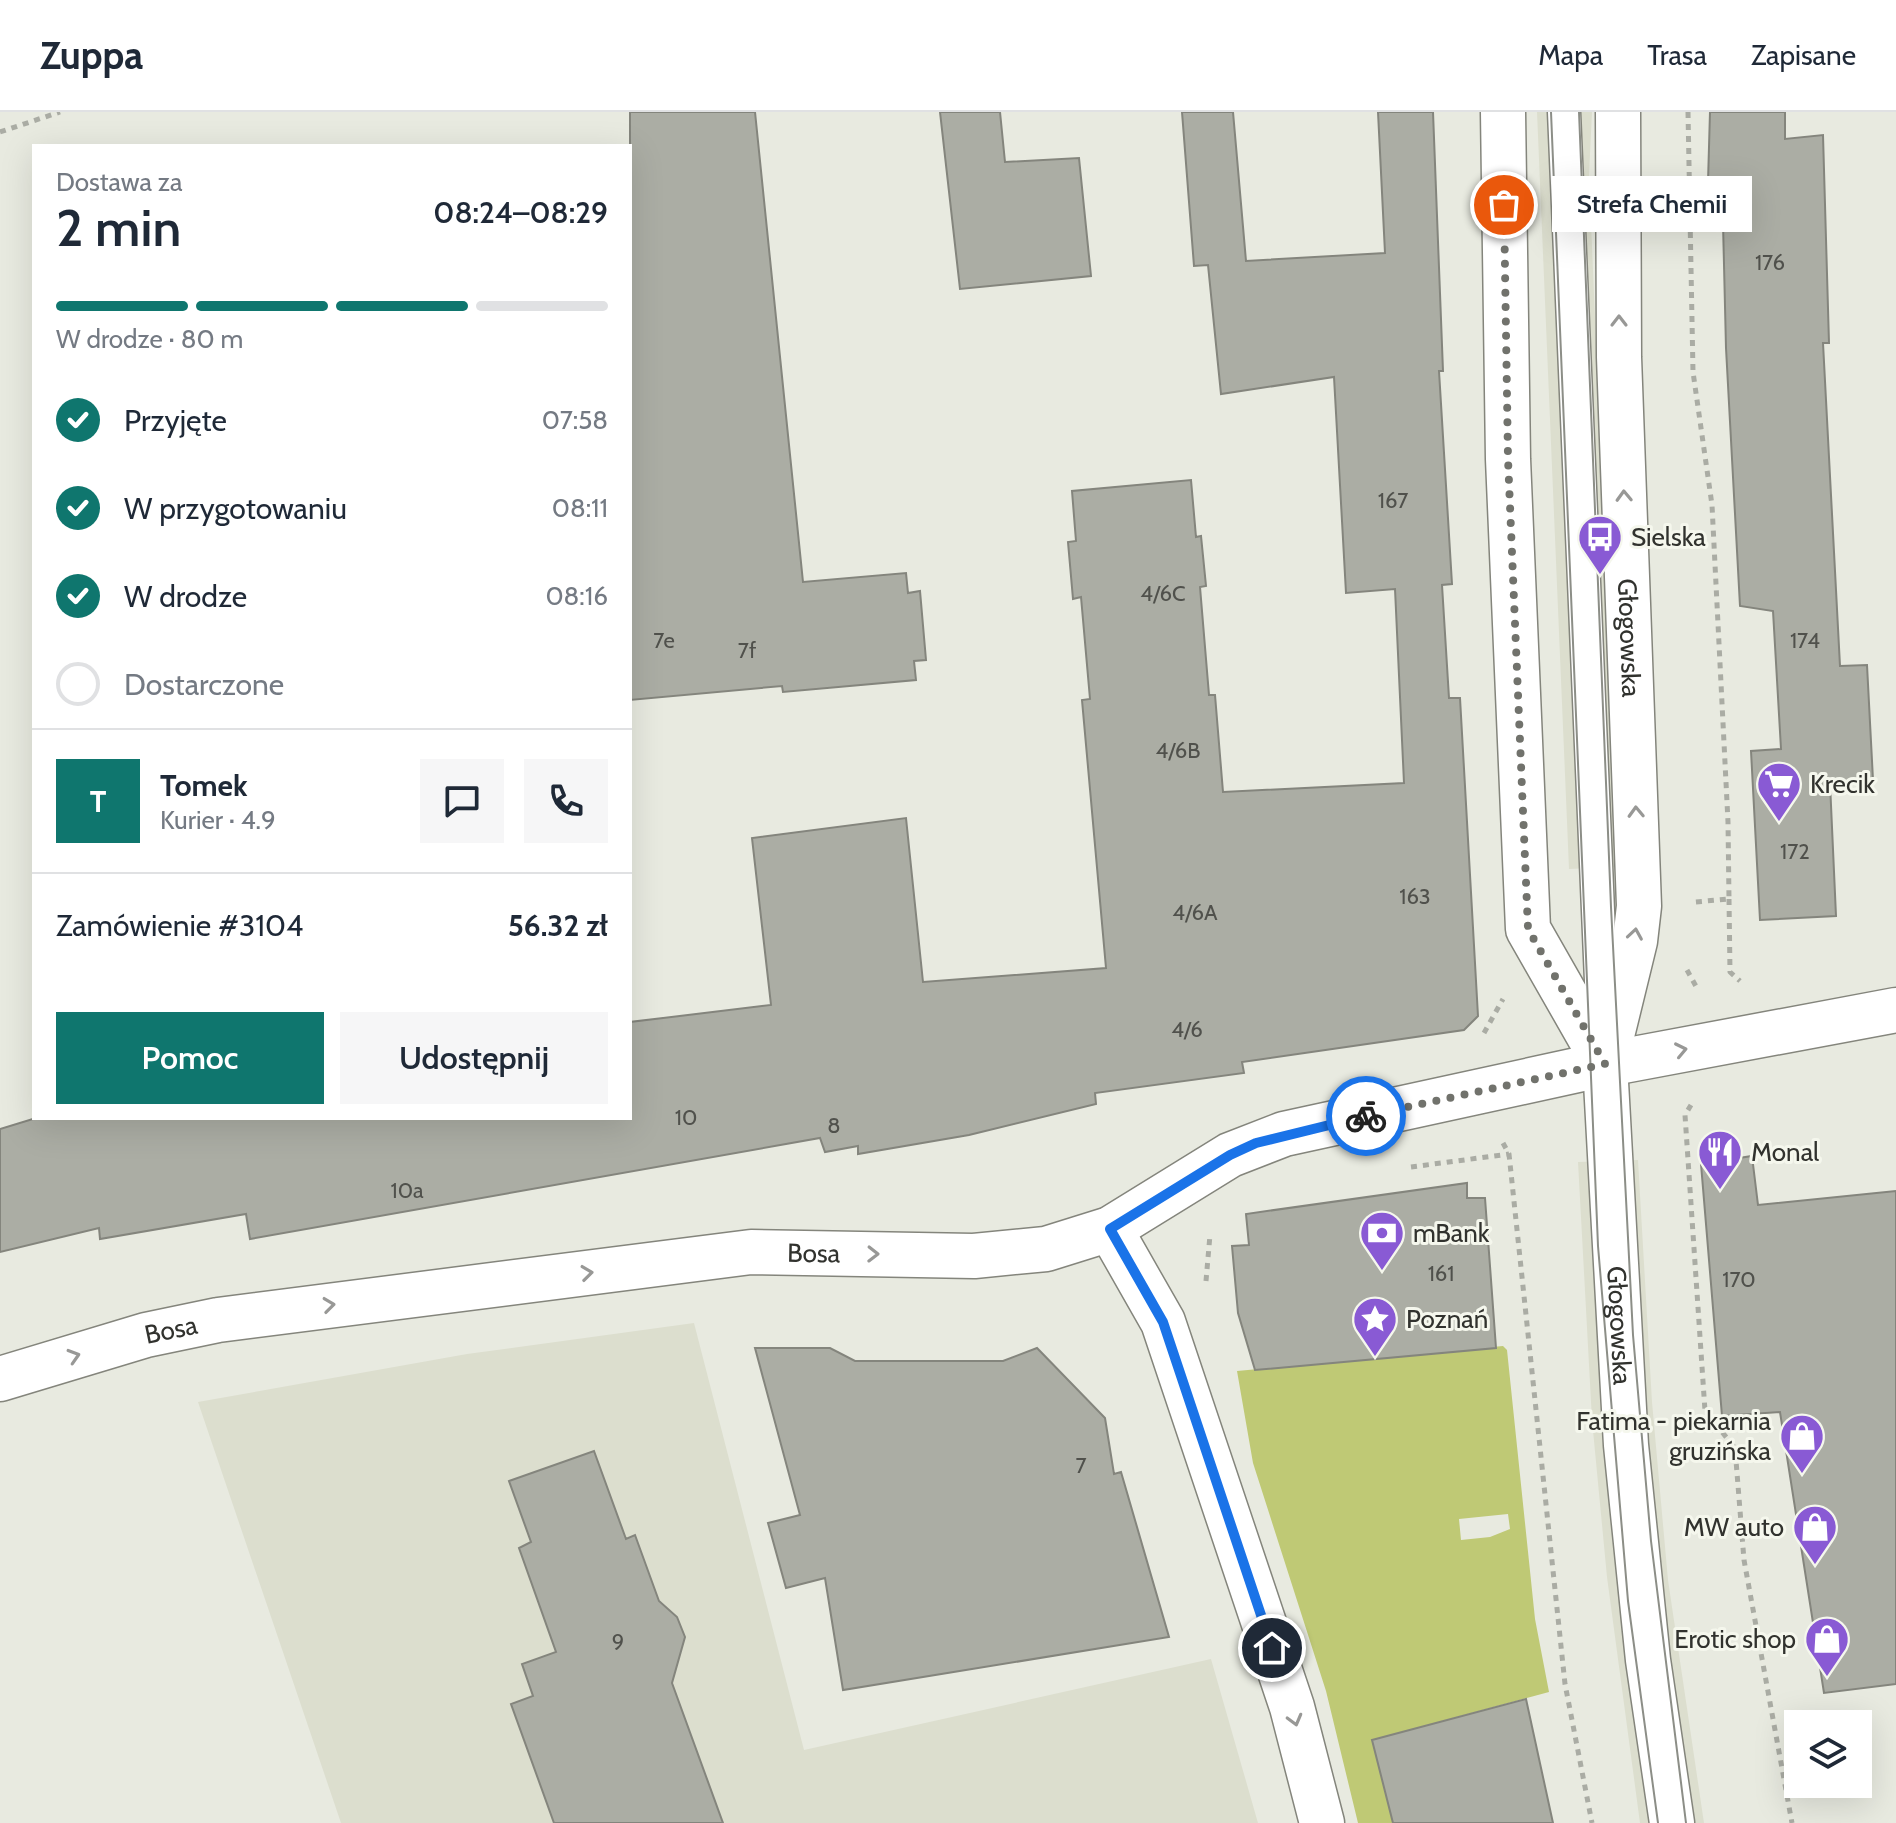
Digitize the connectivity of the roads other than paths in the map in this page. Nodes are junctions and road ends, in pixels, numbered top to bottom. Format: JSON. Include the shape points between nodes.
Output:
{"nodes":[{"id":1,"x":1503,"y":112,"type":"edge"},
{"id":2,"x":1564,"y":112,"type":"edge"},
{"id":3,"x":1618,"y":112,"type":"edge"},
{"id":4,"x":1896,"y":1010,"type":"edge"},
{"id":5,"x":1605,"y":1064,"type":"junction"},
{"id":6,"x":1110,"y":1229,"type":"junction"},
{"id":7,"x":0,"y":1379,"type":"edge"},
{"id":8,"x":1322,"y":1823,"type":"edge"},
{"id":9,"x":1672,"y":1823,"type":"edge"}],
"edges":[{"from":1,"to":5,"type":"street","name":"Głogowska","via":[[1508,459],[1528,929]]},
{"from":2,"to":5,"type":"lane"},
{"from":5,"to":3,"type":"street","name":"Głogowska","one_way":true,"via":[[1639,906],[1619,357]]},
{"from":5,"to":4,"type":"street","one_way":true},
{"from":5,"to":6,"type":"street","name":"Bosa","via":[[1256,1143]]},
{"from":5,"to":9,"type":"street","name":"Głogowska","via":[[1626,1445],[1648,1660]]},
{"from":7,"to":6,"type":"street","name":"Bosa","one_way":true,"via":[[146,1335],[259,1314],[751,1252],[1013,1254]]},
{"from":6,"to":8,"type":"street","one_way":true,"via":[[1163,1322],[1292,1707]]}]}
